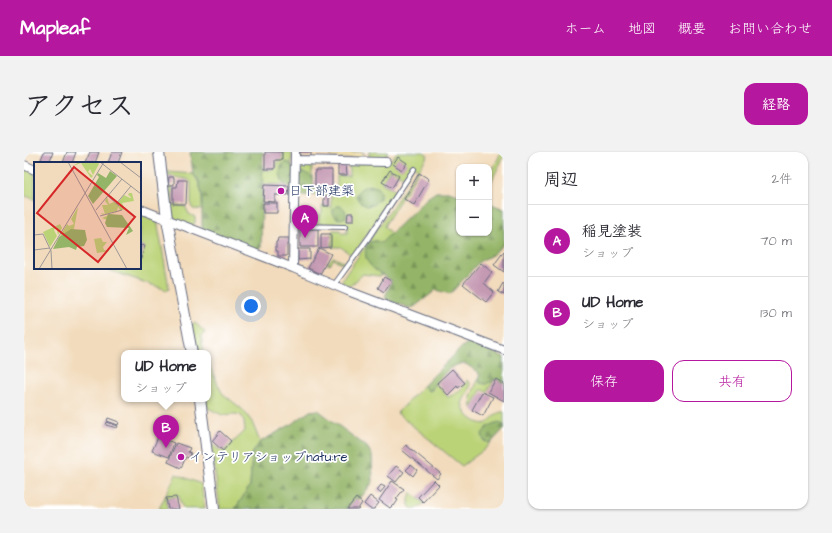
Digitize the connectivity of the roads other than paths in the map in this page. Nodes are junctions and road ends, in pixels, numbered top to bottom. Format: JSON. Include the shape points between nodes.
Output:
{"nodes":[{"id":1,"x":159,"y":152,"type":"edge"},
{"id":2,"x":366,"y":152,"type":"edge"},
{"id":3,"x":295,"y":156,"type":"edge"},
{"id":4,"x":366,"y":161,"type":"junction"},
{"id":5,"x":386,"y":162,"type":"dead end"},
{"id":6,"x":24,"y":165,"type":"edge"},
{"id":7,"x":414,"y":169,"type":"dead end"},
{"id":8,"x":34,"y":170,"type":"edge"},
{"id":9,"x":141,"y":209,"type":"edge"},
{"id":10,"x":167,"y":219,"type":"junction"},
{"id":11,"x":294,"y":226,"type":"junction"},
{"id":12,"x":345,"y":227,"type":"dead end"},
{"id":13,"x":294,"y":268,"type":"junction"},
{"id":14,"x":334,"y":285,"type":"junction"},
{"id":15,"x":191,"y":350,"type":"edge"},
{"id":16,"x":504,"y":350,"type":"edge"},
{"id":17,"x":200,"y":402,"type":"edge"},
{"id":18,"x":214,"y":509,"type":"edge"}],
"edges":[{"from":1,"to":10,"type":"street"},
{"from":2,"to":4,"type":"street"},
{"from":3,"to":4,"type":"street"},
{"from":3,"to":11,"type":"street"},
{"from":4,"to":5,"type":"street"},
{"from":6,"to":8,"type":"street"},
{"from":7,"to":14,"type":"lane"},
{"from":9,"to":10,"type":"street"},
{"from":10,"to":13,"type":"street"},
{"from":10,"to":15,"type":"street"},
{"from":11,"to":12,"type":"lane"},
{"from":11,"to":13,"type":"street"},
{"from":13,"to":14,"type":"street"},
{"from":14,"to":16,"type":"street"},
{"from":17,"to":18,"type":"street"}]}
